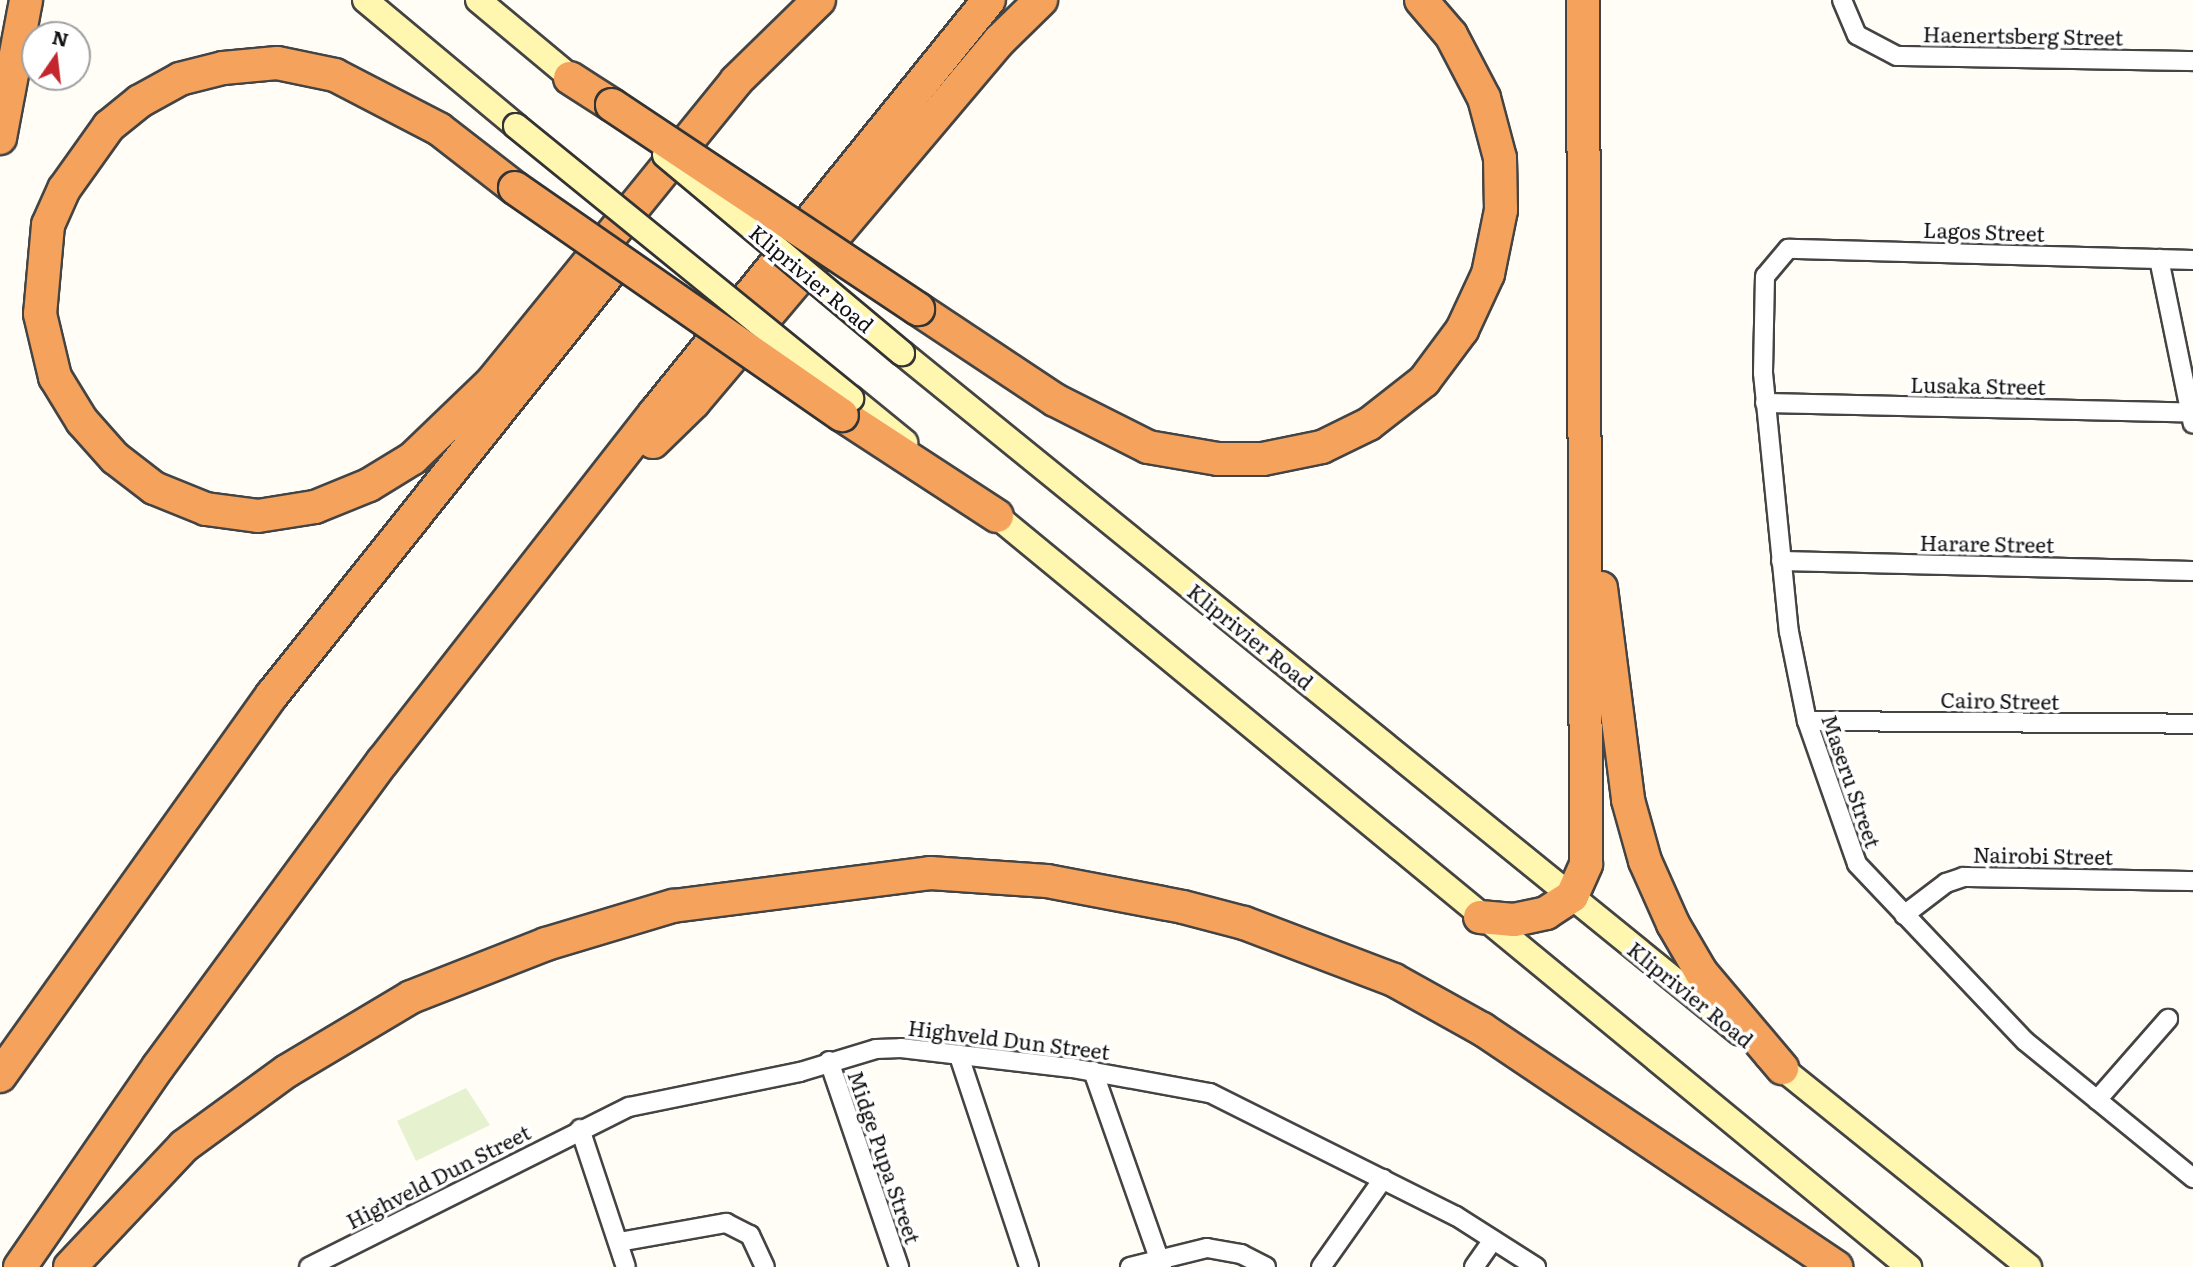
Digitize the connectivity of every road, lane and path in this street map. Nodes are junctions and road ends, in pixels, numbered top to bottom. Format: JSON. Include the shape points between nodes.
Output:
{"nodes":[{"id":1,"x":6,"y":0,"type":"edge"},
{"id":2,"x":26,"y":0,"type":"edge"},
{"id":3,"x":365,"y":0,"type":"edge"},
{"id":4,"x":478,"y":0,"type":"edge"},
{"id":5,"x":819,"y":0,"type":"edge"},
{"id":6,"x":828,"y":0,"type":"edge"},
{"id":7,"x":989,"y":0,"type":"edge"},
{"id":8,"x":1041,"y":0,"type":"edge"},
{"id":9,"x":1421,"y":0,"type":"edge"},
{"id":10,"x":1583,"y":0,"type":"edge"},
{"id":11,"x":1843,"y":0,"type":"edge"},
{"id":12,"x":2193,"y":61,"type":"edge"},
{"id":13,"x":570,"y":78,"type":"joint"},
{"id":14,"x":0,"y":82,"type":"edge"},
{"id":15,"x":610,"y":106,"type":"junction"},
{"id":16,"x":0,"y":138,"type":"edge"},
{"id":17,"x":1777,"y":257,"type":"joint"},
{"id":18,"x":2159,"y":259,"type":"junction"},
{"id":19,"x":2193,"y":260,"type":"edge"},
{"id":20,"x":1765,"y":403,"type":"junction"},
{"id":21,"x":846,"y":407,"type":"junction"},
{"id":22,"x":2192,"y":419,"type":"edge"},
{"id":23,"x":1588,"y":500,"type":"junction"},
{"id":24,"x":997,"y":516,"type":"joint"},
{"id":25,"x":574,"y":518,"type":"junction"},
{"id":26,"x":1781,"y":561,"type":"junction"},
{"id":27,"x":2193,"y":571,"type":"edge"},
{"id":28,"x":1807,"y":720,"type":"junction"},
{"id":29,"x":2193,"y":724,"type":"edge"},
{"id":30,"x":2193,"y":881,"type":"edge"},
{"id":31,"x":1573,"y":896,"type":"junction"},
{"id":32,"x":1904,"y":915,"type":"junction"},
{"id":33,"x":1480,"y":917,"type":"junction"},
{"id":34,"x":2168,"y":1019,"type":"dead end"},
{"id":35,"x":959,"y":1056,"type":"junction"},
{"id":36,"x":828,"y":1061,"type":"junction"},
{"id":37,"x":1782,"y":1068,"type":"junction"},
{"id":38,"x":1093,"y":1071,"type":"junction"},
{"id":39,"x":0,"y":1076,"type":"edge"},
{"id":40,"x":2097,"y":1100,"type":"junction"},
{"id":41,"x":580,"y":1129,"type":"junction"},
{"id":42,"x":2193,"y":1178,"type":"edge"},
{"id":43,"x":1383,"y":1179,"type":"junction"},
{"id":44,"x":1493,"y":1240,"type":"junction"},
{"id":45,"x":619,"y":1242,"type":"junction"},
{"id":46,"x":341,"y":1260,"type":"edge"},
{"id":47,"x":1161,"y":1262,"type":"edge"},
{"id":48,"x":619,"y":1265,"type":"edge"},
{"id":49,"x":20,"y":1267,"type":"edge"},
{"id":50,"x":70,"y":1267,"type":"edge"},
{"id":51,"x":309,"y":1267,"type":"edge"},
{"id":52,"x":765,"y":1267,"type":"edge"},
{"id":53,"x":899,"y":1267,"type":"edge"},
{"id":54,"x":1029,"y":1267,"type":"edge"},
{"id":55,"x":1130,"y":1267,"type":"edge"},
{"id":56,"x":1266,"y":1267,"type":"edge"},
{"id":57,"x":1321,"y":1267,"type":"edge"},
{"id":58,"x":1474,"y":1267,"type":"edge"},
{"id":59,"x":1536,"y":1267,"type":"edge"},
{"id":60,"x":1836,"y":1267,"type":"edge"},
{"id":61,"x":1909,"y":1267,"type":"edge"},
{"id":62,"x":2029,"y":1267,"type":"edge"}],
"edges":[{"from":1,"to":14,"type":"highway"},
{"from":2,"to":16,"type":"highway"},
{"from":3,"to":21,"type":"main road","bridge":true},
{"from":4,"to":13,"type":"main road"},
{"from":5,"to":21,"type":"highway","bridge":true,"via":[[736,81],[491,383],[413,458],[369,485],[316,507],[258,516],[206,509],[154,488],[115,458],[82,421],[55,377],[40,314],[48,225],[64,189],[109,126],[140,101],[180,79],[223,68],[277,63],[335,75],[439,129],[515,188]]},
{"from":6,"to":39,"type":"highway","via":[[272,695]]},
{"from":7,"to":25,"type":"highway"},
{"from":8,"to":25,"type":"highway","via":[[982,61],[694,402]]},
{"from":9,"to":15,"type":"highway","bridge":true,"via":[[1451,35],[1485,98],[1500,158],[1501,210],[1488,274],[1462,330],[1423,381],[1369,424],[1322,447],[1263,459],[1218,459],[1148,446],[1055,400]]},
{"from":10,"to":23,"type":"highway"},
{"from":11,"to":12,"type":"street","name":"Haenertsberg Street","via":[[1857,34],[1897,56]]},
{"from":13,"to":15,"type":"highway"},
{"from":15,"to":31,"type":"main road","name":"Kliprivier Road","bridge":true,"via":[[902,353]]},
{"from":17,"to":18,"type":"street","name":"Lagos Street","via":[[1795,248]]},
{"from":17,"to":20,"type":"street","name":"Maseru Street","via":[[1765,276]]},
{"from":18,"to":19,"type":"street","name":"Lagos Street"},
{"from":18,"to":22,"type":"street"},
{"from":20,"to":22,"type":"street","name":"Lusaka Street"},
{"from":20,"to":26,"type":"street","name":"Maseru Street"},
{"from":21,"to":24,"type":"highway"},
{"from":23,"to":31,"type":"highway","via":[[1587,845],[1582,878]]},
{"from":23,"to":37,"type":"highway","via":[[1628,800],[1645,861],[1701,972]]},
{"from":24,"to":33,"type":"main road"},
{"from":25,"to":49,"type":"highway","via":[[343,816],[158,1067]]},
{"from":26,"to":27,"type":"street","name":"Harare Street"},
{"from":26,"to":28,"type":"street","name":"Maseru Street","via":[[1789,632]]},
{"from":28,"to":29,"type":"street","name":"Cairo Street"},
{"from":28,"to":32,"type":"street","name":"Maseru Street","via":[[1850,852],[1864,875]]},
{"from":30,"to":32,"type":"street","name":"Nairobi Street","via":[[1963,877],[1946,883]]},
{"from":31,"to":33,"type":"highway","via":[[1529,918]]},
{"from":31,"to":37,"type":"main road","name":"Kliprivier Road"},
{"from":32,"to":40,"type":"street","name":"Maseru Street","via":[[2025,1041]]},
{"from":33,"to":61,"type":"main road"},
{"from":34,"to":40,"type":"street"},
{"from":35,"to":36,"type":"street","name":"Highveld Dun Street","via":[[926,1049],[876,1049]]},
{"from":35,"to":38,"type":"street","name":"Highveld Dun Street"},
{"from":35,"to":54,"type":"street"},
{"from":36,"to":41,"type":"street","name":"Highveld Dun Street","via":[[800,1072],[660,1097]]},
{"from":36,"to":53,"type":"street","name":"Midge Pupa Street"},
{"from":37,"to":62,"type":"main road","name":"Kliprivier Road"},
{"from":38,"to":43,"type":"street","name":"Highveld Dun Street","via":[[1210,1093]]},
{"from":38,"to":47,"type":"street"},
{"from":40,"to":42,"type":"street","name":"Maseru Street"},
{"from":41,"to":45,"type":"street"},
{"from":41,"to":46,"type":"street","name":"Highveld Dun Street"},
{"from":43,"to":44,"type":"street","name":"Highveld Dun Street"},
{"from":43,"to":57,"type":"street"},
{"from":44,"to":58,"type":"street"},
{"from":44,"to":59,"type":"street","name":"Highveld Dun Street"},
{"from":45,"to":48,"type":"street"},
{"from":45,"to":52,"type":"street","via":[[726,1223],[750,1235]]},
{"from":46,"to":51,"type":"street","name":"Highveld Dun Street"},
{"from":47,"to":55,"type":"street"},
{"from":47,"to":56,"type":"street","via":[[1223,1249]]},
{"from":50,"to":60,"type":"highway","via":[[184,1146],[288,1071],[411,997],[546,944],[673,906],[930,873],[1047,881],[1183,907],[1244,923],[1394,981],[1482,1030]]}]}
